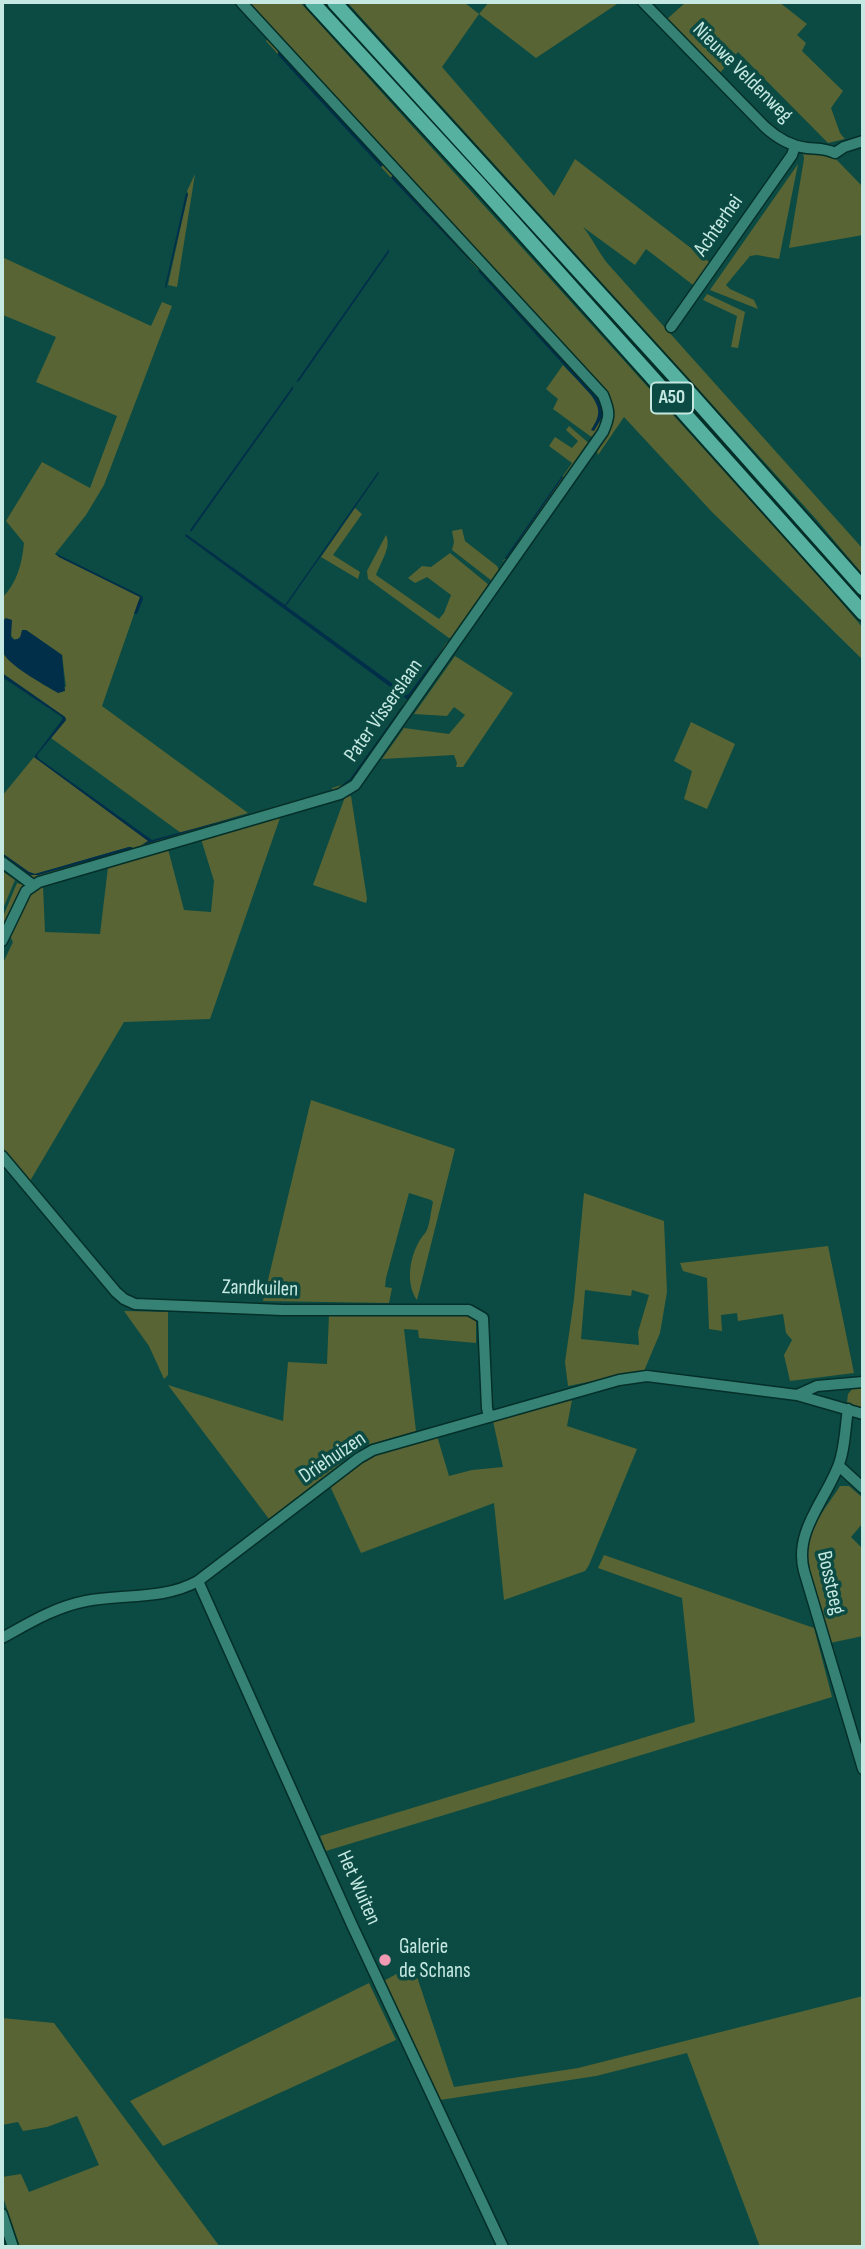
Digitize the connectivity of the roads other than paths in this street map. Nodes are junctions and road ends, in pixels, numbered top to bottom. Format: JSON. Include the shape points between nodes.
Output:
{"nodes":[{"id":1,"x":241,"y":2,"type":"edge"},
{"id":2,"x":312,"y":2,"type":"edge"},
{"id":3,"x":334,"y":2,"type":"edge"},
{"id":4,"x":643,"y":2,"type":"edge"},
{"id":5,"x":863,"y":141,"type":"edge"},
{"id":6,"x":795,"y":146,"type":"junction"},
{"id":7,"x":671,"y":327,"type":"dead end"},
{"id":8,"x":863,"y":588,"type":"edge"},
{"id":9,"x":863,"y":613,"type":"edge"},
{"id":10,"x":2,"y":862,"type":"edge"},
{"id":11,"x":33,"y":885,"type":"junction"},
{"id":12,"x":2,"y":941,"type":"edge"},
{"id":13,"x":2,"y":1156,"type":"edge"},
{"id":14,"x":863,"y":1382,"type":"edge"},
{"id":15,"x":797,"y":1395,"type":"junction"},
{"id":16,"x":848,"y":1409,"type":"junction"},
{"id":17,"x":863,"y":1414,"type":"edge"},
{"id":18,"x":489,"y":1417,"type":"junction"},
{"id":19,"x":839,"y":1466,"type":"junction"},
{"id":20,"x":863,"y":1488,"type":"edge"},
{"id":21,"x":198,"y":1581,"type":"junction"},
{"id":22,"x":2,"y":1638,"type":"edge"},
{"id":23,"x":863,"y":1769,"type":"edge"},
{"id":24,"x":2,"y":2214,"type":"edge"},
{"id":25,"x":13,"y":2247,"type":"edge"},
{"id":26,"x":503,"y":2247,"type":"edge"}],
"edges":[{"from":1,"to":11,"type":"street","name":"Pater Visserslaan","via":[[603,395],[609,417],[603,432],[355,785],[340,794]]},
{"from":2,"to":9,"type":"highway","number":"A50"},
{"from":3,"to":8,"type":"highway","number":"A50"},
{"from":4,"to":6,"type":"street","name":"Nieuwe Veldenweg","via":[[765,127]]},
{"from":5,"to":6,"type":"street","name":"Nieuwe Veldenweg","via":[[835,153]]},
{"from":6,"to":7,"type":"street","name":"Achterhei"},
{"from":10,"to":11,"type":"street"},
{"from":11,"to":12,"type":"street"},
{"from":13,"to":18,"type":"street","name":"Zandkuilen","via":[[116,1292],[135,1304],[469,1310],[482,1318]]},
{"from":14,"to":15,"type":"street","name":"Driehuizen","via":[[817,1386]]},
{"from":15,"to":16,"type":"street","name":"Driehuizen"},
{"from":15,"to":18,"type":"street","name":"Driehuizen","via":[[647,1376]]},
{"from":16,"to":17,"type":"street","name":"Driehuizen"},
{"from":16,"to":19,"type":"street","name":"Bossteeg"},
{"from":18,"to":21,"type":"street","name":"Driehuizen","via":[[359,1458]]},
{"from":19,"to":20,"type":"street"},
{"from":19,"to":23,"type":"street","name":"Bossteeg","via":[[803,1536],[801,1562]]},
{"from":21,"to":22,"type":"street","name":"Driehuizen","via":[[168,1592],[67,1605]]},
{"from":21,"to":26,"type":"street","name":"Het Wuiten"},
{"from":24,"to":25,"type":"street"}]}
